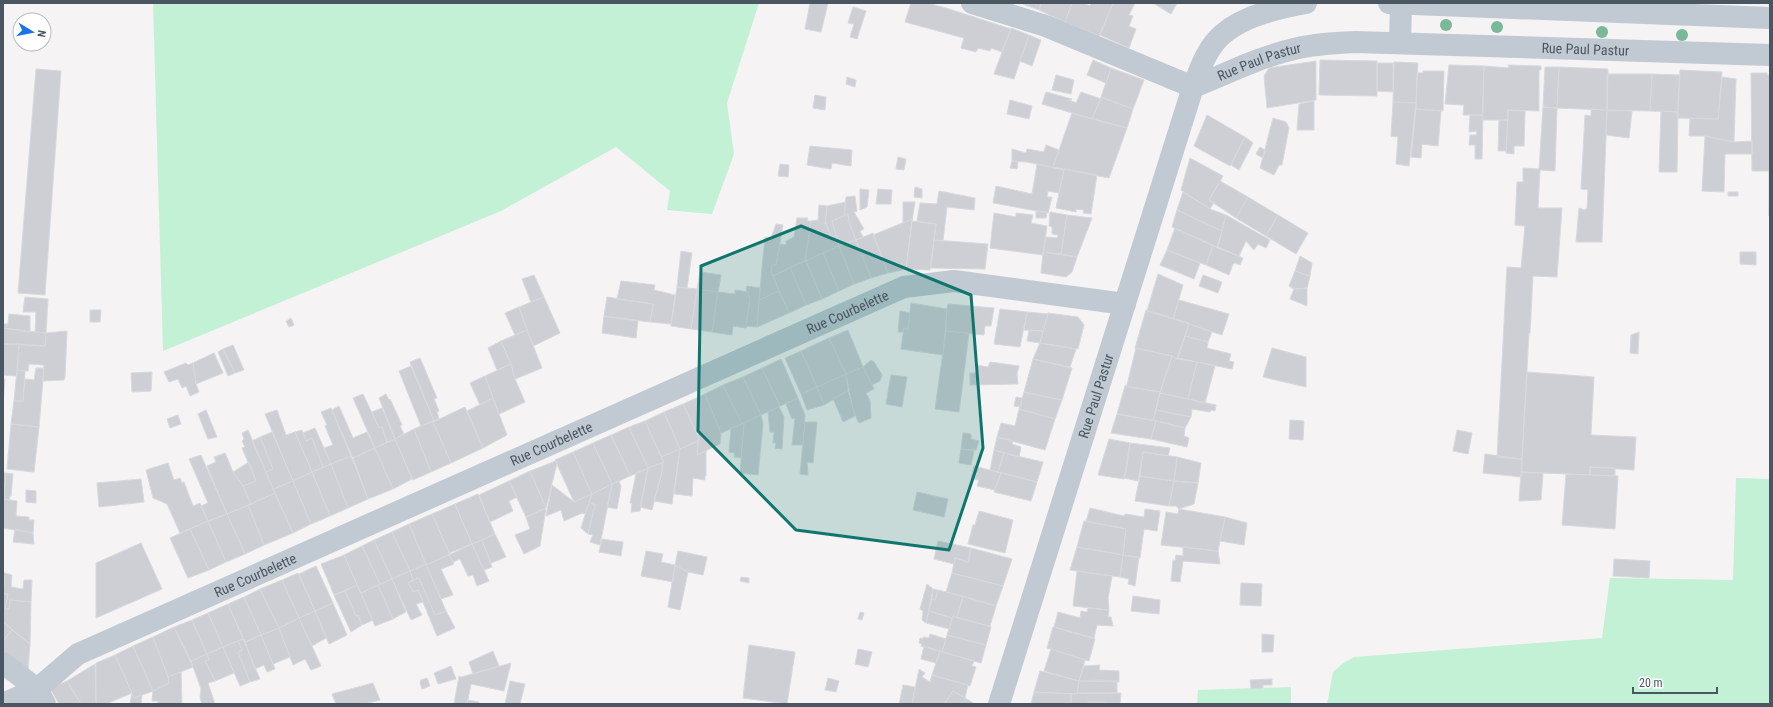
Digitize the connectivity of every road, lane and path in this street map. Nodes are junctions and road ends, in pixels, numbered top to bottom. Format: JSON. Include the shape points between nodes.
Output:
{"nodes":[{"id":1,"x":972,"y":3,"type":"edge"},
{"id":2,"x":1306,"y":3,"type":"edge"},
{"id":3,"x":1395,"y":3,"type":"edge"},
{"id":4,"x":1770,"y":18,"type":"edge"},
{"id":5,"x":1400,"y":43,"type":"junction"},
{"id":6,"x":1770,"y":55,"type":"edge"},
{"id":7,"x":1193,"y":87,"type":"junction"},
{"id":8,"x":1125,"y":304,"type":"junction"},
{"id":9,"x":3,"y":663,"type":"edge"},
{"id":10,"x":41,"y":696,"type":"edge"},
{"id":11,"x":3,"y":704,"type":"edge"},
{"id":12,"x":999,"y":704,"type":"edge"}],
"edges":[{"from":1,"to":7,"type":"street","via":[[1046,26]]},
{"from":2,"to":7,"type":"street","name":"Rue Paul Pastur","via":[[1279,8],[1245,20],[1223,34],[1204,60]]},
{"from":3,"to":4,"type":"street"},
{"from":3,"to":5,"type":"street"},
{"from":5,"to":6,"type":"street","name":"Rue Paul Pastur"},
{"from":5,"to":7,"type":"street","name":"Rue Paul Pastur","via":[[1355,42],[1293,49]]},
{"from":7,"to":8,"type":"street","name":"Rue Paul Pastur"},
{"from":8,"to":10,"type":"street","name":"Rue Courbelette","via":[[954,281],[904,287],[78,654]]},
{"from":8,"to":12,"type":"street","name":"Rue Paul Pastur"},
{"from":9,"to":10,"type":"street"},
{"from":10,"to":11,"type":"street","name":"Rue Courbelette"}]}
